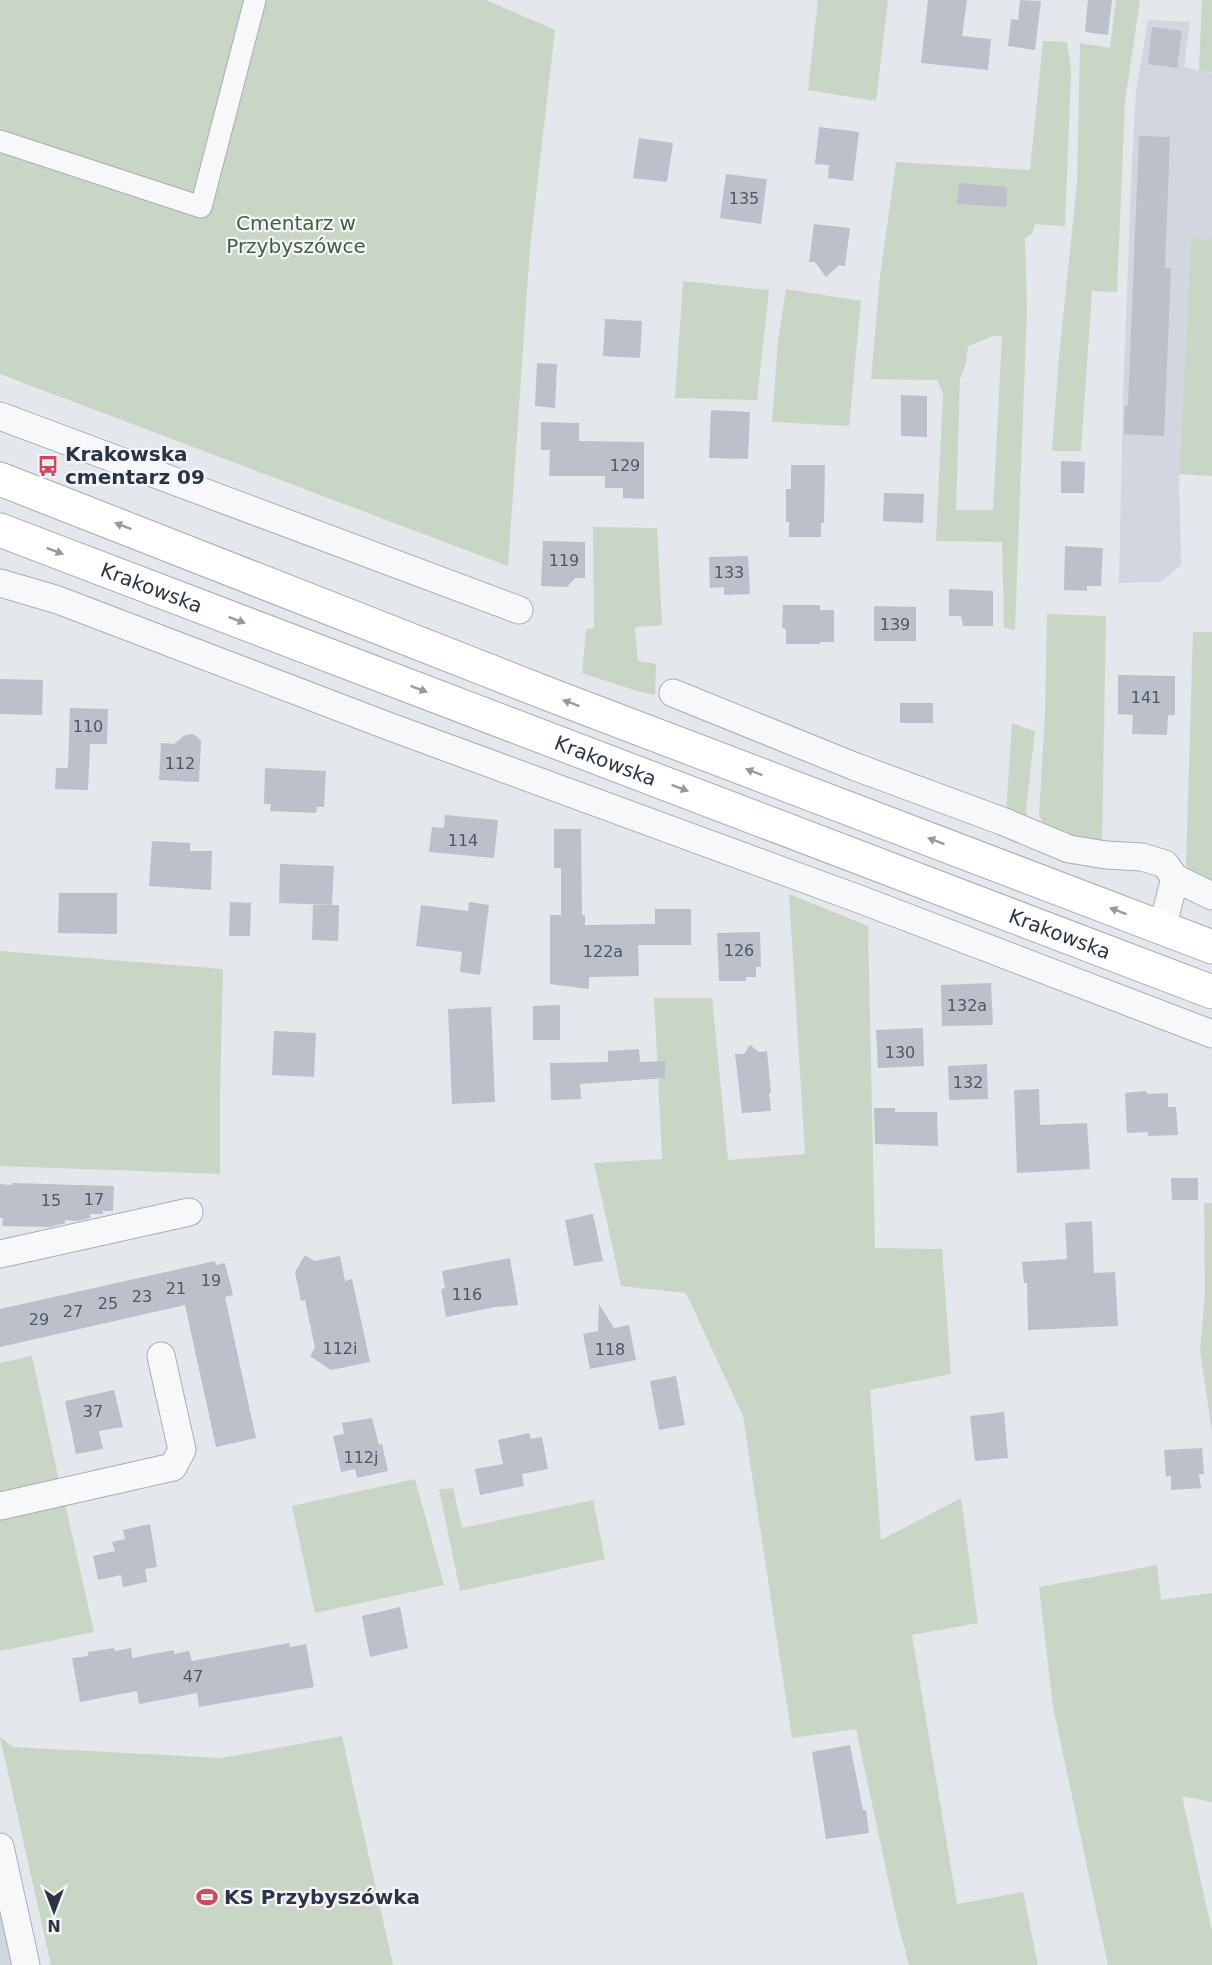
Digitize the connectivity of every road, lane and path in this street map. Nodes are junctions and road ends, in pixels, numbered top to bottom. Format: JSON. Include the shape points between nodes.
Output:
{"nodes":[{"id":1,"x":255,"y":0,"type":"edge"},
{"id":2,"x":0,"y":141,"type":"edge"},
{"id":3,"x":0,"y":416,"type":"edge"},
{"id":4,"x":0,"y":479,"type":"edge"},
{"id":5,"x":0,"y":530,"type":"edge"},
{"id":6,"x":0,"y":583,"type":"edge"},
{"id":7,"x":519,"y":610,"type":"dead end"},
{"id":8,"x":673,"y":693,"type":"dead end"},
{"id":9,"x":1175,"y":878,"type":"junction"},
{"id":10,"x":1212,"y":896,"type":"edge"},
{"id":11,"x":1161,"y":927,"type":"junction"},
{"id":12,"x":1212,"y":947,"type":"edge"},
{"id":13,"x":1212,"y":992,"type":"edge"},
{"id":14,"x":1212,"y":1034,"type":"edge"},
{"id":15,"x":189,"y":1212,"type":"dead end"},
{"id":16,"x":0,"y":1254,"type":"edge"},
{"id":17,"x":161,"y":1356,"type":"dead end"},
{"id":18,"x":0,"y":1506,"type":"edge"},
{"id":19,"x":0,"y":1847,"type":"edge"},
{"id":20,"x":26,"y":1965,"type":"edge"}],
"edges":[{"from":1,"to":2,"type":"street","via":[[201,207]]},
{"from":3,"to":7,"type":"street"},
{"from":11,"to":4,"type":"main road","name":"Krakowska","one_way":true},
{"from":5,"to":13,"type":"main road","name":"Krakowska","one_way":true},
{"from":6,"to":14,"type":"street","name":"Krakowska","via":[[58,600]]},
{"from":8,"to":9,"type":"street","via":[[1070,849],[1142,857],[1165,864]]},
{"from":9,"to":10,"type":"street"},
{"from":9,"to":11,"type":"street"},
{"from":11,"to":12,"type":"main road","name":"Krakowska"},
{"from":15,"to":16,"type":"street"},
{"from":17,"to":18,"type":"street","via":[[182,1450],[172,1467]]},
{"from":19,"to":20,"type":"street"}]}
